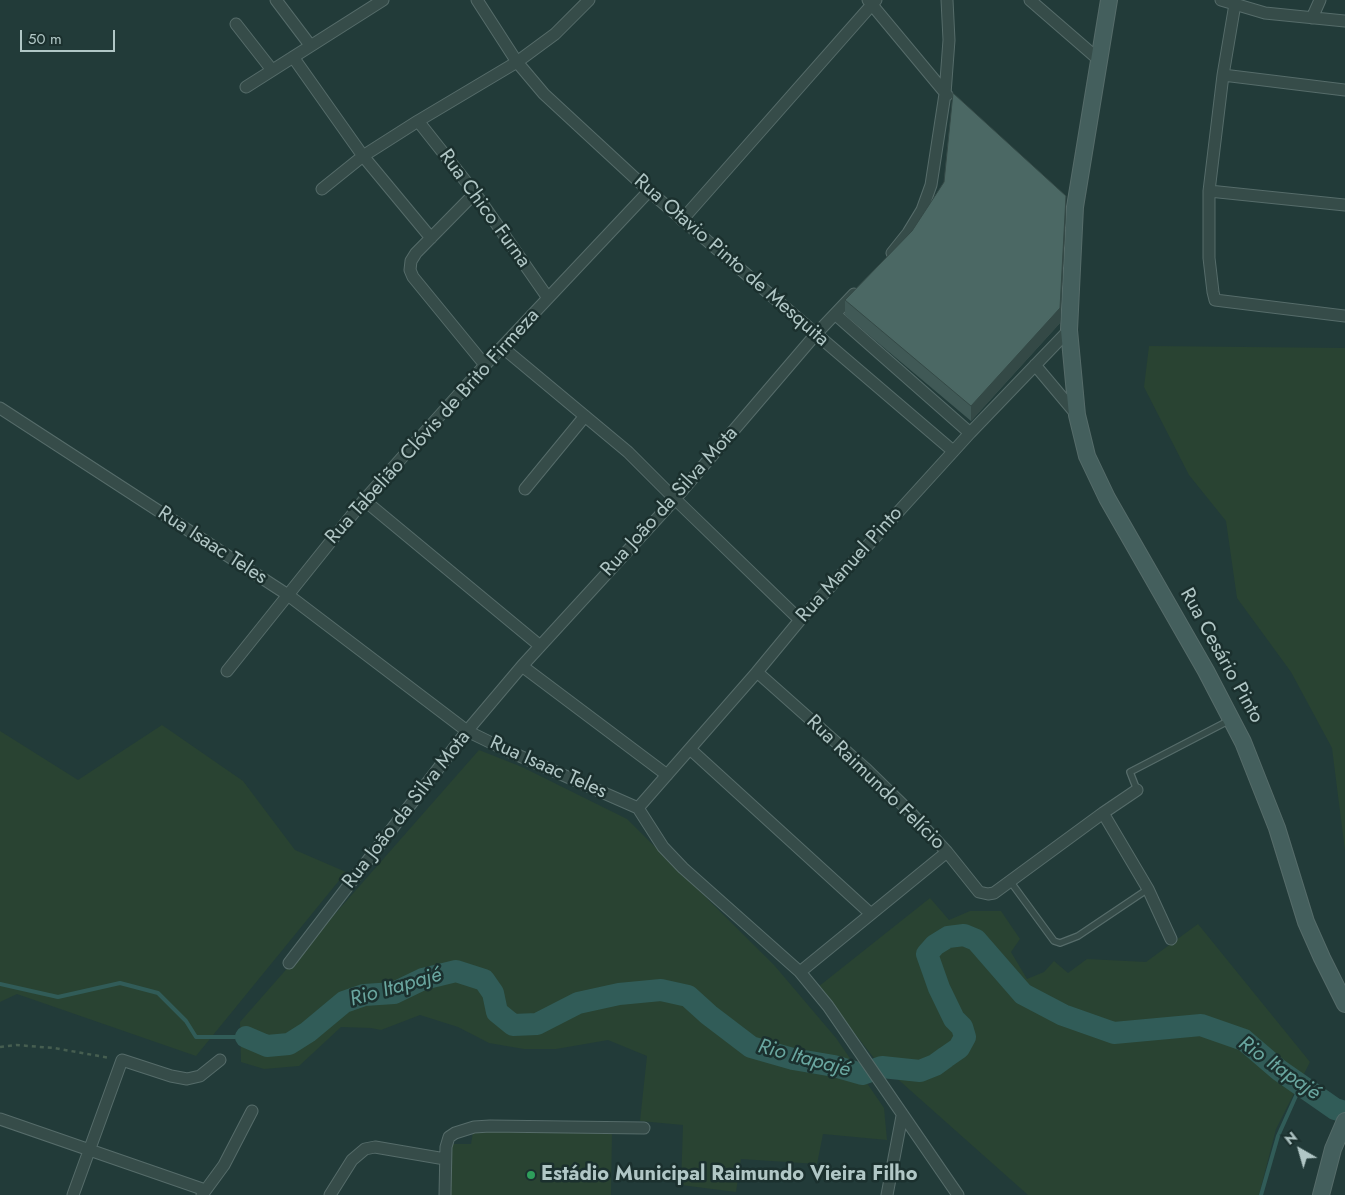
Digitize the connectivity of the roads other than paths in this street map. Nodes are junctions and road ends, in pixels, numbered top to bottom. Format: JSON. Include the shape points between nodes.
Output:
{"nodes":[{"id":1,"x":276,"y":0,"type":"edge"},
{"id":2,"x":383,"y":0,"type":"edge"},
{"id":3,"x":477,"y":0,"type":"edge"},
{"id":4,"x":590,"y":0,"type":"edge"},
{"id":5,"x":947,"y":0,"type":"edge"},
{"id":6,"x":1030,"y":0,"type":"edge"},
{"id":7,"x":1109,"y":0,"type":"edge"},
{"id":8,"x":1221,"y":0,"type":"edge"},
{"id":9,"x":1320,"y":0,"type":"edge"},
{"id":10,"x":872,"y":1,"type":"edge"},
{"id":11,"x":1235,"y":4,"type":"junction"},
{"id":12,"x":1312,"y":18,"type":"junction"},
{"id":13,"x":1345,"y":21,"type":"edge"},
{"id":14,"x":236,"y":24,"type":"dead end"},
{"id":15,"x":310,"y":45,"type":"junction"},
{"id":16,"x":293,"y":57,"type":"junction"},
{"id":17,"x":1098,"y":59,"type":"junction"},
{"id":18,"x":518,"y":62,"type":"junction"},
{"id":19,"x":272,"y":70,"type":"junction"},
{"id":20,"x":1223,"y":75,"type":"junction"},
{"id":21,"x":246,"y":86,"type":"dead end"},
{"id":22,"x":1345,"y":90,"type":"edge"},
{"id":23,"x":949,"y":97,"type":"junction"},
{"id":24,"x":418,"y":121,"type":"junction"},
{"id":25,"x":363,"y":156,"type":"junction"},
{"id":26,"x":322,"y":189,"type":"dead end"},
{"id":27,"x":648,"y":191,"type":"junction"},
{"id":28,"x":1209,"y":191,"type":"junction"},
{"id":29,"x":475,"y":193,"type":"junction"},
{"id":30,"x":1345,"y":205,"type":"edge"},
{"id":31,"x":682,"y":220,"type":"junction"},
{"id":32,"x":431,"y":238,"type":"junction"},
{"id":33,"x":885,"y":262,"type":"edge"},
{"id":34,"x":860,"y":288,"type":"edge"},
{"id":35,"x":548,"y":298,"type":"junction"},
{"id":36,"x":835,"y":314,"type":"junction"},
{"id":37,"x":1345,"y":316,"type":"edge"},
{"id":38,"x":1069,"y":330,"type":"junction"},
{"id":39,"x":816,"y":334,"type":"junction"},
{"id":40,"x":502,"y":347,"type":"junction"},
{"id":41,"x":485,"y":365,"type":"junction"},
{"id":42,"x":1035,"y":365,"type":"junction"},
{"id":43,"x":0,"y":408,"type":"edge"},
{"id":44,"x":1077,"y":414,"type":"junction"},
{"id":45,"x":585,"y":416,"type":"junction"},
{"id":46,"x":970,"y":433,"type":"junction"},
{"id":47,"x":954,"y":451,"type":"junction"},
{"id":48,"x":525,"y":489,"type":"dead end"},
{"id":49,"x":364,"y":500,"type":"junction"},
{"id":50,"x":675,"y":500,"type":"junction"},
{"id":51,"x":288,"y":596,"type":"junction"},
{"id":52,"x":800,"y":620,"type":"junction"},
{"id":53,"x":540,"y":645,"type":"junction"},
{"id":54,"x":522,"y":666,"type":"junction"},
{"id":55,"x":228,"y":671,"type":"dead end"},
{"id":56,"x":757,"y":672,"type":"junction"},
{"id":57,"x":1232,"y":720,"type":"junction"},
{"id":58,"x":467,"y":731,"type":"junction"},
{"id":59,"x":690,"y":749,"type":"junction"},
{"id":60,"x":667,"y":775,"type":"junction"},
{"id":61,"x":1137,"y":790,"type":"joint"},
{"id":62,"x":638,"y":808,"type":"junction"},
{"id":63,"x":1103,"y":812,"type":"junction"},
{"id":64,"x":947,"y":852,"type":"junction"},
{"id":65,"x":1010,"y":880,"type":"junction"},
{"id":66,"x":1148,"y":889,"type":"junction"},
{"id":67,"x":871,"y":914,"type":"junction"},
{"id":68,"x":1172,"y":939,"type":"dead end"},
{"id":69,"x":289,"y":964,"type":"dead end"},
{"id":70,"x":800,"y":972,"type":"junction"},
{"id":71,"x":1345,"y":1004,"type":"edge"},
{"id":72,"x":220,"y":1060,"type":"dead end"},
{"id":73,"x":252,"y":1111,"type":"dead end"},
{"id":74,"x":902,"y":1116,"type":"junction"},
{"id":75,"x":0,"y":1119,"type":"edge"},
{"id":76,"x":1343,"y":1124,"type":"edge"},
{"id":77,"x":644,"y":1128,"type":"dead end"},
{"id":78,"x":90,"y":1149,"type":"junction"},
{"id":79,"x":445,"y":1158,"type":"junction"},
{"id":80,"x":204,"y":1192,"type":"edge"},
{"id":81,"x":73,"y":1195,"type":"edge"},
{"id":82,"x":330,"y":1195,"type":"edge"},
{"id":83,"x":445,"y":1195,"type":"edge"},
{"id":84,"x":887,"y":1195,"type":"edge"},
{"id":85,"x":958,"y":1195,"type":"edge"},
{"id":86,"x":1321,"y":1195,"type":"edge"}],
"edges":[{"from":1,"to":15,"type":"street"},
{"from":2,"to":15,"type":"street"},
{"from":3,"to":18,"type":"street","name":"Rua Otavio Pinto de Mesquita"},
{"from":4,"to":18,"type":"street","via":[[555,34]]},
{"from":5,"to":23,"type":"street"},
{"from":6,"to":17,"type":"street"},
{"from":7,"to":17,"type":"street","name":"Rua Cesário Pinto"},
{"from":8,"to":11,"type":"street"},
{"from":9,"to":12,"type":"street"},
{"from":10,"to":23,"type":"street"},
{"from":10,"to":31,"type":"street"},
{"from":11,"to":12,"type":"street","via":[[1265,13]]},
{"from":11,"to":20,"type":"street"},
{"from":12,"to":13,"type":"street"},
{"from":14,"to":19,"type":"street"},
{"from":15,"to":16,"type":"street"},
{"from":16,"to":19,"type":"street"},
{"from":16,"to":25,"type":"street"},
{"from":17,"to":38,"type":"street","name":"Rua Cesário Pinto","via":[[1072,204]]},
{"from":18,"to":24,"type":"street"},
{"from":18,"to":27,"type":"street","name":"Rua Otavio Pinto de Mesquita","via":[[544,94]]},
{"from":19,"to":21,"type":"street"},
{"from":20,"to":22,"type":"street"},
{"from":20,"to":28,"type":"street"},
{"from":23,"to":33,"type":"street","via":[[931,185],[922,210]]},
{"from":24,"to":25,"type":"street"},
{"from":24,"to":29,"type":"street","name":"Rua Chico Furna"},
{"from":25,"to":26,"type":"street"},
{"from":25,"to":32,"type":"street"},
{"from":27,"to":31,"type":"street","name":"Rua Otavio Pinto de Mesquita"},
{"from":27,"to":35,"type":"street","name":"Rua Tabelião Clóvis de Brito Firmeza"},
{"from":28,"to":30,"type":"street"},
{"from":28,"to":37,"type":"street","via":[[1209,258],[1215,300]]},
{"from":29,"to":32,"type":"street"},
{"from":29,"to":35,"type":"street","name":"Rua Chico Furna"},
{"from":31,"to":39,"type":"street","name":"Rua Otavio Pinto de Mesquita"},
{"from":32,"to":41,"type":"street","via":[[410,261],[413,278]]},
{"from":34,"to":36,"type":"street","name":"Rua João da Silva Mota"},
{"from":35,"to":40,"type":"street","name":"Rua Tabelião Clóvis de Brito Firmeza"},
{"from":36,"to":39,"type":"street","name":"Rua João da Silva Mota"},
{"from":36,"to":46,"type":"street","name":"Rua Otavio Pinto de Mesquita"},
{"from":38,"to":42,"type":"street","name":"Rua Manuel Pinto"},
{"from":38,"to":44,"type":"street","name":"Rua Cesário Pinto"},
{"from":39,"to":47,"type":"street","name":"Rua Otavio Pinto de Mesquita"},
{"from":39,"to":50,"type":"street","name":"Rua João da Silva Mota"},
{"from":40,"to":41,"type":"street","name":"Rua Tabelião Clóvis de Brito Firmeza"},
{"from":40,"to":45,"type":"street"},
{"from":41,"to":49,"type":"street","name":"Rua Tabelião Clóvis de Brito Firmeza"},
{"from":42,"to":44,"type":"street"},
{"from":42,"to":46,"type":"street","name":"Rua Manuel Pinto"},
{"from":43,"to":51,"type":"street","name":"Rua Isaac Teles"},
{"from":44,"to":57,"type":"street","name":"Rua Cesário Pinto","via":[[1087,456],[1108,498]]},
{"from":45,"to":48,"type":"street"},
{"from":45,"to":50,"type":"street","via":[[628,452]]},
{"from":46,"to":47,"type":"street","name":"Rua Manuel Pinto"},
{"from":47,"to":52,"type":"street","name":"Rua Manuel Pinto"},
{"from":49,"to":51,"type":"street","name":"Rua Tabelião Clóvis de Brito Firmeza"},
{"from":49,"to":53,"type":"street"},
{"from":50,"to":52,"type":"street"},
{"from":50,"to":53,"type":"street","name":"Rua João da Silva Mota"},
{"from":51,"to":55,"type":"street","name":"Rua Tabelião Clóvis de Brito Firmeza"},
{"from":51,"to":58,"type":"street","name":"Rua Isaac Teles"},
{"from":52,"to":56,"type":"street","name":"Rua Manuel Pinto"},
{"from":53,"to":54,"type":"street","name":"Rua João da Silva Mota"},
{"from":54,"to":58,"type":"street","name":"Rua João da Silva Mota"},
{"from":54,"to":60,"type":"street"},
{"from":56,"to":59,"type":"street","name":"Rua Manuel Pinto"},
{"from":56,"to":64,"type":"street","name":"Rua Raimundo Felício","via":[[865,768]]},
{"from":57,"to":61,"type":"lane","via":[[1130,772]]},
{"from":57,"to":71,"type":"street","name":"Rua Cesário Pinto","via":[[1277,828],[1306,922]]},
{"from":58,"to":62,"type":"street","name":"Rua Isaac Teles"},
{"from":58,"to":69,"type":"street","name":"Rua João da Silva Mota"},
{"from":59,"to":60,"type":"street","name":"Rua Manuel Pinto"},
{"from":59,"to":67,"type":"street"},
{"from":60,"to":62,"type":"street","name":"Rua Manuel Pinto"},
{"from":61,"to":63,"type":"street","name":"Rua Raimundo Felício"},
{"from":62,"to":70,"type":"street","via":[[663,847],[683,868]]},
{"from":63,"to":65,"type":"street","name":"Rua Raimundo Felício"},
{"from":63,"to":66,"type":"street"},
{"from":64,"to":65,"type":"street","name":"Rua Raimundo Felício","via":[[979,892],[994,892]]},
{"from":64,"to":67,"type":"street"},
{"from":65,"to":66,"type":"lane","via":[[1054,941],[1060,943],[1078,936]]},
{"from":66,"to":68,"type":"street"},
{"from":67,"to":70,"type":"street"},
{"from":70,"to":74,"type":"street","via":[[828,1006]]},
{"from":72,"to":78,"type":"street","via":[[200,1076],[187,1079],[122,1060]]},
{"from":73,"to":80,"type":"street","via":[[224,1165]]},
{"from":74,"to":84,"type":"street"},
{"from":74,"to":85,"type":"street"},
{"from":75,"to":78,"type":"street"},
{"from":76,"to":86,"type":"street"},
{"from":77,"to":79,"type":"street","via":[[490,1126],[455,1132],[449,1138]]},
{"from":78,"to":80,"type":"street"},
{"from":78,"to":81,"type":"street"},
{"from":79,"to":82,"type":"street","via":[[375,1147],[365,1149],[352,1160]]},
{"from":79,"to":83,"type":"street"}]}
